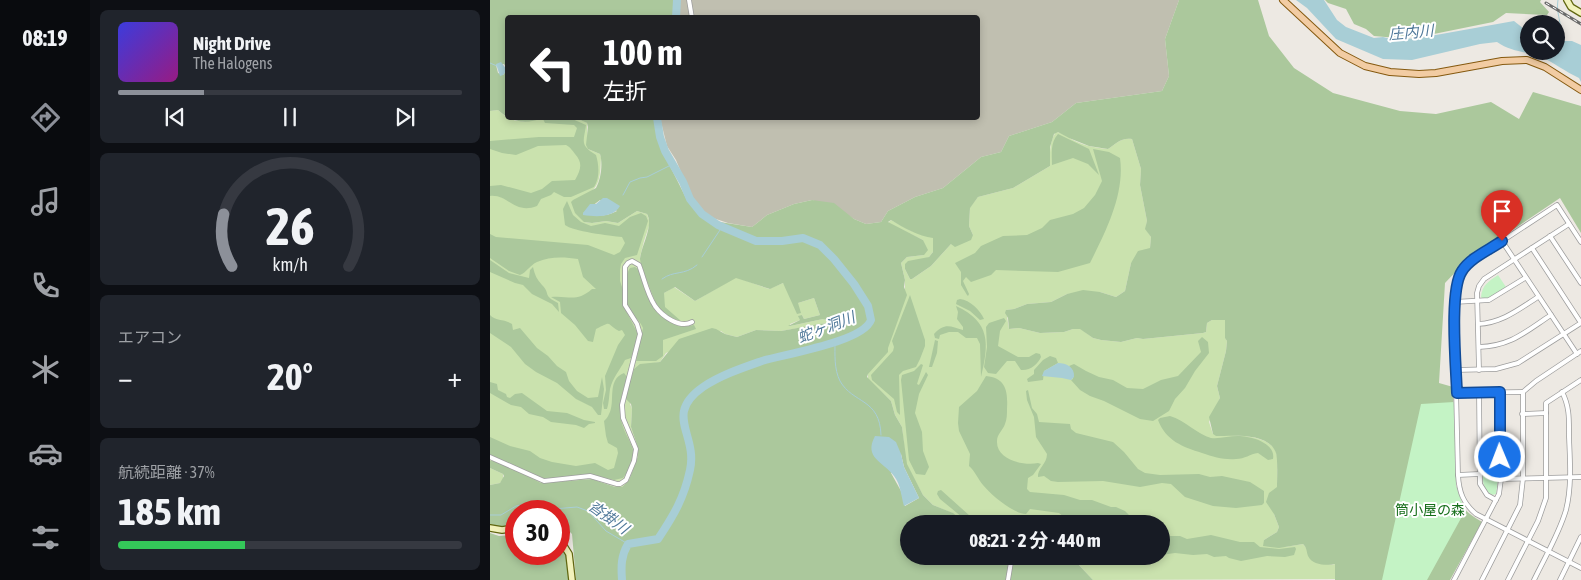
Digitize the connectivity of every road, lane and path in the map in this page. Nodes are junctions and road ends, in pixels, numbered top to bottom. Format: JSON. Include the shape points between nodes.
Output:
{"nodes":[{"id":1,"x":689,"y":0,"type":"edge"},
{"id":2,"x":1283,"y":0,"type":"edge"},
{"id":3,"x":1567,"y":0,"type":"edge"},
{"id":4,"x":1581,"y":13,"type":"edge"},
{"id":5,"x":692,"y":15,"type":"edge"},
{"id":6,"x":1581,"y":90,"type":"edge"},
{"id":7,"x":1569,"y":224,"type":"junction"},
{"id":8,"x":1550,"y":236,"type":"junction"},
{"id":9,"x":1502,"y":241,"type":"junction"},
{"id":10,"x":1581,"y":242,"type":"edge"},
{"id":11,"x":1532,"y":248,"type":"junction"},
{"id":12,"x":1514,"y":260,"type":"junction"},
{"id":13,"x":1525,"y":278,"type":"junction"},
{"id":14,"x":1581,"y":282,"type":"edge"},
{"id":15,"x":1538,"y":297,"type":"junction"},
{"id":16,"x":1478,"y":301,"type":"junction"},
{"id":17,"x":1454,"y":302,"type":"junction"},
{"id":18,"x":1551,"y":315,"type":"junction"},
{"id":19,"x":692,"y":322,"type":"dead end"},
{"id":20,"x":1478,"y":324,"type":"junction"},
{"id":21,"x":1563,"y":334,"type":"junction"},
{"id":22,"x":1479,"y":347,"type":"junction"},
{"id":23,"x":1579,"y":352,"type":"edge"},
{"id":24,"x":1456,"y":370,"type":"junction"},
{"id":25,"x":1478,"y":370,"type":"junction"},
{"id":26,"x":1581,"y":380,"type":"edge"},
{"id":27,"x":1479,"y":392,"type":"junction"},
{"id":28,"x":1500,"y":392,"type":"junction"},
{"id":29,"x":1523,"y":392,"type":"junction"},
{"id":30,"x":1562,"y":392,"type":"junction"},
{"id":31,"x":1457,"y":393,"type":"junction"},
{"id":32,"x":1546,"y":413,"type":"junction"},
{"id":33,"x":1522,"y":414,"type":"junction"},
{"id":34,"x":490,"y":457,"type":"edge"},
{"id":35,"x":1479,"y":474,"type":"junction"},
{"id":36,"x":1458,"y":475,"type":"junction"},
{"id":37,"x":1547,"y":477,"type":"junction"},
{"id":38,"x":1570,"y":477,"type":"junction"},
{"id":39,"x":1581,"y":477,"type":"edge"},
{"id":40,"x":1523,"y":478,"type":"junction"},
{"id":41,"x":1501,"y":479,"type":"junction"},
{"id":42,"x":1496,"y":500,"type":"junction"},
{"id":43,"x":1486,"y":519,"type":"junction"},
{"id":44,"x":490,"y":528,"type":"edge"},
{"id":45,"x":1507,"y":529,"type":"junction"},
{"id":46,"x":505,"y":530,"type":"edge"},
{"id":47,"x":1581,"y":537,"type":"edge"},
{"id":48,"x":1528,"y":541,"type":"junction"},
{"id":49,"x":1549,"y":551,"type":"junction"},
{"id":50,"x":1569,"y":561,"type":"junction"},
{"id":51,"x":570,"y":563,"type":"edge"},
{"id":52,"x":1010,"y":565,"type":"edge"},
{"id":53,"x":1581,"y":568,"type":"edge"},
{"id":54,"x":572,"y":580,"type":"edge"},
{"id":55,"x":1008,"y":580,"type":"edge"},
{"id":56,"x":1454,"y":580,"type":"edge"},
{"id":57,"x":1482,"y":580,"type":"edge"},
{"id":58,"x":1508,"y":580,"type":"edge"},
{"id":59,"x":1534,"y":580,"type":"edge"},
{"id":60,"x":1560,"y":580,"type":"edge"}],
"edges":[{"from":1,"to":5,"type":"street"},
{"from":2,"to":6,"type":"main road","via":[[1340,53],[1365,66],[1419,74],[1527,60],[1545,67]]},
{"from":3,"to":4,"type":"main road"},
{"from":7,"to":8,"type":"street"},
{"from":7,"to":9,"type":"street","via":[[1557,205]]},
{"from":7,"to":10,"type":"street"},
{"from":8,"to":11,"type":"street"},
{"from":8,"to":14,"type":"street"},
{"from":9,"to":12,"type":"street"},
{"from":9,"to":17,"type":"street","via":[[1462,270],[1455,286]]},
{"from":11,"to":12,"type":"street"},
{"from":11,"to":21,"type":"street","via":[[1581,322]]},
{"from":12,"to":13,"type":"street"},
{"from":12,"to":16,"type":"street","via":[[1484,279],[1479,286]]},
{"from":13,"to":15,"type":"street"},
{"from":13,"to":16,"type":"street","via":[[1494,299]]},
{"from":15,"to":18,"type":"street"},
{"from":15,"to":20,"type":"street","via":[[1503,320]]},
{"from":16,"to":17,"type":"street"},
{"from":16,"to":20,"type":"street"},
{"from":17,"to":24,"type":"street"},
{"from":18,"to":21,"type":"street"},
{"from":18,"to":22,"type":"street","via":[[1507,343]]},
{"from":19,"to":34,"type":"street","via":[[688,325],[677,323],[661,312],[654,304],[639,265],[628,263],[624,267],[625,305],[640,334],[622,405],[623,418],[636,455],[626,480],[617,484],[590,476],[540,480]]},
{"from":20,"to":22,"type":"street"},
{"from":21,"to":23,"type":"street"},
{"from":21,"to":25,"type":"street","via":[[1504,368]]},
{"from":22,"to":25,"type":"street"},
{"from":23,"to":29,"type":"street"},
{"from":24,"to":25,"type":"street"},
{"from":24,"to":31,"type":"street"},
{"from":26,"to":30,"type":"street"},
{"from":27,"to":28,"type":"street"},
{"from":27,"to":31,"type":"street"},
{"from":27,"to":35,"type":"street"},
{"from":28,"to":29,"type":"street"},
{"from":28,"to":41,"type":"street"},
{"from":29,"to":33,"type":"street"},
{"from":30,"to":32,"type":"street","via":[[1546,403]]},
{"from":30,"to":38,"type":"street","via":[[1569,406]]},
{"from":31,"to":36,"type":"street"},
{"from":32,"to":33,"type":"street"},
{"from":32,"to":37,"type":"street"},
{"from":33,"to":40,"type":"street"},
{"from":35,"to":36,"type":"street"},
{"from":35,"to":42,"type":"street","via":[[1484,492]]},
{"from":36,"to":43,"type":"street","via":[[1464,502]]},
{"from":37,"to":38,"type":"street"},
{"from":37,"to":40,"type":"street"},
{"from":37,"to":48,"type":"street","via":[[1546,498]]},
{"from":38,"to":39,"type":"street"},
{"from":38,"to":49,"type":"street","via":[[1566,509]]},
{"from":40,"to":41,"type":"street"},
{"from":40,"to":45,"type":"street","via":[[1520,505]]},
{"from":41,"to":42,"type":"street"},
{"from":42,"to":43,"type":"street"},
{"from":43,"to":45,"type":"street"},
{"from":43,"to":56,"type":"street"},
{"from":44,"to":46,"type":"main road"},
{"from":45,"to":48,"type":"street"},
{"from":45,"to":57,"type":"street"},
{"from":47,"to":50,"type":"street"},
{"from":48,"to":49,"type":"street"},
{"from":48,"to":58,"type":"street"},
{"from":49,"to":50,"type":"street"},
{"from":49,"to":59,"type":"street"},
{"from":50,"to":53,"type":"street"},
{"from":50,"to":60,"type":"street"},
{"from":51,"to":54,"type":"main road"},
{"from":52,"to":55,"type":"street"}]}
